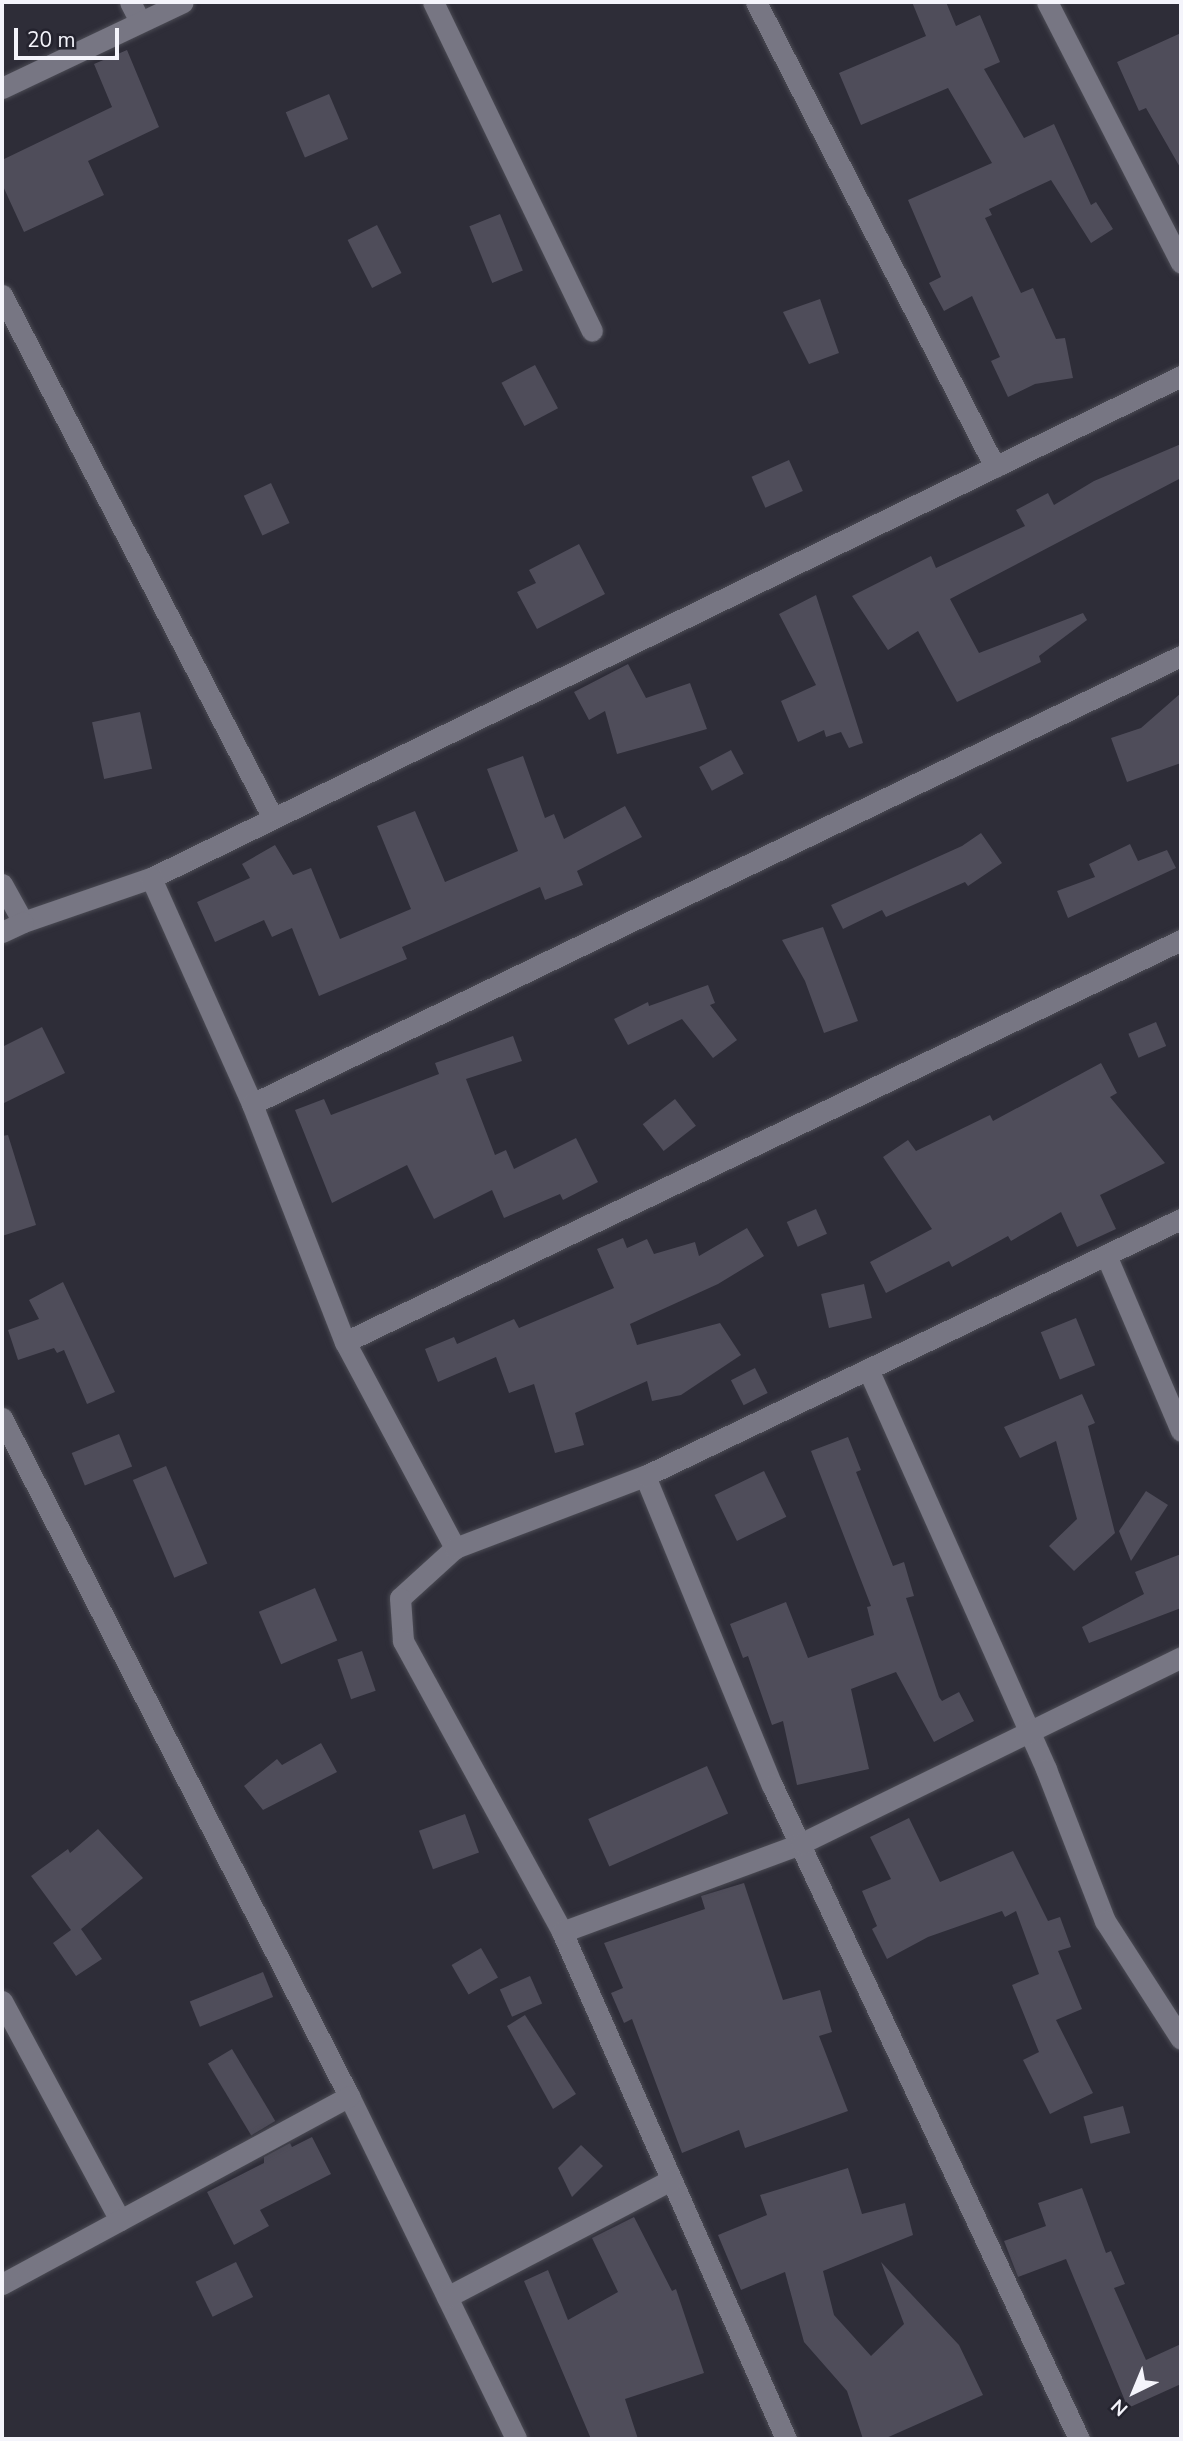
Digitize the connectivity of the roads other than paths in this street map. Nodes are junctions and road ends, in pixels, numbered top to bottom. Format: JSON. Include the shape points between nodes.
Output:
{"nodes":[{"id":1,"x":130,"y":2,"type":"edge"},
{"id":2,"x":183,"y":2,"type":"edge"},
{"id":3,"x":433,"y":2,"type":"edge"},
{"id":4,"x":756,"y":2,"type":"edge"},
{"id":5,"x":1048,"y":2,"type":"edge"},
{"id":6,"x":140,"y":22,"type":"junction"},
{"id":7,"x":2,"y":88,"type":"edge"},
{"id":8,"x":1181,"y":263,"type":"edge"},
{"id":9,"x":2,"y":295,"type":"edge"},
{"id":10,"x":592,"y":331,"type":"dead end"},
{"id":11,"x":1181,"y":376,"type":"edge"},
{"id":12,"x":995,"y":467,"type":"junction"},
{"id":13,"x":1181,"y":656,"type":"edge"},
{"id":14,"x":273,"y":818,"type":"junction"},
{"id":15,"x":151,"y":878,"type":"junction"},
{"id":16,"x":2,"y":884,"type":"edge"},
{"id":17,"x":23,"y":922,"type":"junction"},
{"id":18,"x":2,"y":932,"type":"edge"},
{"id":19,"x":1181,"y":940,"type":"edge"},
{"id":20,"x":252,"y":1104,"type":"junction"},
{"id":21,"x":1181,"y":1219,"type":"edge"},
{"id":22,"x":1106,"y":1255,"type":"junction"},
{"id":23,"x":345,"y":1342,"type":"junction"},
{"id":24,"x":867,"y":1369,"type":"junction"},
{"id":25,"x":2,"y":1418,"type":"edge"},
{"id":26,"x":1181,"y":1431,"type":"edge"},
{"id":27,"x":645,"y":1476,"type":"junction"},
{"id":28,"x":455,"y":1548,"type":"junction"},
{"id":29,"x":1181,"y":1657,"type":"edge"},
{"id":30,"x":1030,"y":1732,"type":"junction"},
{"id":31,"x":802,"y":1843,"type":"junction"},
{"id":32,"x":562,"y":1933,"type":"junction"},
{"id":33,"x":2,"y":2001,"type":"edge"},
{"id":34,"x":1181,"y":2039,"type":"edge"},
{"id":35,"x":349,"y":2096,"type":"junction"},
{"id":36,"x":671,"y":2180,"type":"junction"},
{"id":37,"x":120,"y":2220,"type":"junction"},
{"id":38,"x":2,"y":2284,"type":"edge"},
{"id":39,"x":447,"y":2297,"type":"junction"},
{"id":40,"x":516,"y":2439,"type":"edge"},
{"id":41,"x":786,"y":2439,"type":"edge"},
{"id":42,"x":1079,"y":2439,"type":"edge"}],
"edges":[{"from":1,"to":6,"type":"street"},
{"from":2,"to":6,"type":"street"},
{"from":3,"to":10,"type":"street"},
{"from":4,"to":12,"type":"street"},
{"from":5,"to":8,"type":"street"},
{"from":6,"to":7,"type":"street"},
{"from":9,"to":14,"type":"street"},
{"from":11,"to":12,"type":"street"},
{"from":12,"to":14,"type":"street"},
{"from":13,"to":20,"type":"street"},
{"from":14,"to":15,"type":"street"},
{"from":15,"to":17,"type":"street"},
{"from":15,"to":20,"type":"street"},
{"from":16,"to":17,"type":"street"},
{"from":17,"to":18,"type":"street"},
{"from":19,"to":23,"type":"street"},
{"from":20,"to":23,"type":"street"},
{"from":21,"to":22,"type":"street"},
{"from":22,"to":24,"type":"street"},
{"from":22,"to":26,"type":"street"},
{"from":23,"to":28,"type":"street"},
{"from":24,"to":27,"type":"street"},
{"from":24,"to":30,"type":"street"},
{"from":25,"to":35,"type":"street"},
{"from":27,"to":28,"type":"street"},
{"from":27,"to":31,"type":"street","via":[[741,1716]]},
{"from":28,"to":32,"type":"street","via":[[400,1598],[403,1641]]},
{"from":29,"to":30,"type":"street"},
{"from":30,"to":31,"type":"street"},
{"from":30,"to":34,"type":"street","via":[[1105,1921]]},
{"from":31,"to":32,"type":"street"},
{"from":31,"to":42,"type":"street"},
{"from":32,"to":36,"type":"street"},
{"from":33,"to":37,"type":"street"},
{"from":35,"to":37,"type":"street"},
{"from":35,"to":39,"type":"street"},
{"from":36,"to":39,"type":"street"},
{"from":36,"to":41,"type":"street"},
{"from":37,"to":38,"type":"street"},
{"from":39,"to":40,"type":"street"}]}
